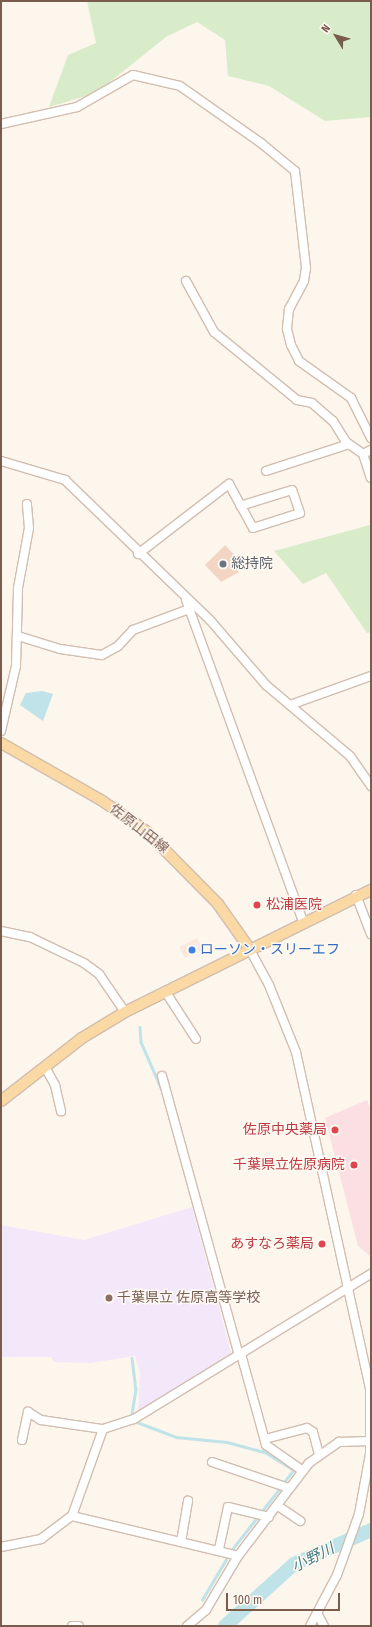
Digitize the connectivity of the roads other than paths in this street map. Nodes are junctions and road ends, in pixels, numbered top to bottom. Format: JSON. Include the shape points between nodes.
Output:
{"nodes":[{"id":1,"x":1,"y":124,"type":"edge"},
{"id":2,"x":186,"y":281,"type":"dead end"},
{"id":3,"x":371,"y":438,"type":"edge"},
{"id":4,"x":349,"y":444,"type":"junction"},
{"id":5,"x":371,"y":450,"type":"edge"},
{"id":6,"x":363,"y":454,"type":"junction"},
{"id":7,"x":1,"y":462,"type":"edge"},
{"id":8,"x":266,"y":471,"type":"dead end"},
{"id":9,"x":371,"y":478,"type":"edge"},
{"id":10,"x":27,"y":504,"type":"dead end"},
{"id":11,"x":240,"y":506,"type":"junction"},
{"id":12,"x":138,"y":554,"type":"junction"},
{"id":13,"x":185,"y":597,"type":"junction"},
{"id":14,"x":189,"y":609,"type":"junction"},
{"id":15,"x":18,"y":636,"type":"junction"},
{"id":16,"x":371,"y":676,"type":"edge"},
{"id":17,"x":1,"y":688,"type":"edge"},
{"id":18,"x":9,"y":691,"type":"junction"},
{"id":19,"x":290,"y":705,"type":"junction"},
{"id":20,"x":1,"y":731,"type":"edge"},
{"id":21,"x":1,"y":743,"type":"edge"},
{"id":22,"x":371,"y":786,"type":"edge"},
{"id":23,"x":371,"y":890,"type":"edge"},
{"id":24,"x":356,"y":895,"type":"junction"},
{"id":25,"x":303,"y":921,"type":"junction"},
{"id":26,"x":1,"y":931,"type":"edge"},
{"id":27,"x":371,"y":934,"type":"edge"},
{"id":28,"x":249,"y":948,"type":"junction"},
{"id":29,"x":165,"y":991,"type":"junction"},
{"id":30,"x":125,"y":1012,"type":"junction"},
{"id":31,"x":196,"y":1040,"type":"dead end"},
{"id":32,"x":45,"y":1067,"type":"junction"},
{"id":33,"x":162,"y":1076,"type":"dead end"},
{"id":34,"x":1,"y":1101,"type":"edge"},
{"id":35,"x":61,"y":1111,"type":"dead end"},
{"id":36,"x":371,"y":1274,"type":"edge"},
{"id":37,"x":350,"y":1287,"type":"junction"},
{"id":38,"x":239,"y":1355,"type":"junction"},
{"id":39,"x":104,"y":1428,"type":"junction"},
{"id":40,"x":265,"y":1439,"type":"junction"},
{"id":41,"x":22,"y":1440,"type":"dead end"},
{"id":42,"x":371,"y":1441,"type":"edge"},
{"id":43,"x":319,"y":1454,"type":"junction"},
{"id":44,"x":212,"y":1462,"type":"dead end"},
{"id":45,"x":303,"y":1471,"type":"junction"},
{"id":46,"x":289,"y":1488,"type":"junction"},
{"id":47,"x":188,"y":1501,"type":"dead end"},
{"id":48,"x":278,"y":1506,"type":"junction"},
{"id":49,"x":72,"y":1516,"type":"junction"},
{"id":50,"x":269,"y":1517,"type":"junction"},
{"id":51,"x":300,"y":1521,"type":"dead end"},
{"id":52,"x":181,"y":1542,"type":"junction"},
{"id":53,"x":1,"y":1547,"type":"edge"},
{"id":54,"x":219,"y":1549,"type":"junction"},
{"id":55,"x":232,"y":1554,"type":"junction"},
{"id":56,"x":317,"y":1613,"type":"junction"},
{"id":57,"x":72,"y":1626,"type":"edge"},
{"id":58,"x":79,"y":1626,"type":"edge"},
{"id":59,"x":187,"y":1626,"type":"edge"},
{"id":60,"x":310,"y":1626,"type":"edge"},
{"id":61,"x":324,"y":1626,"type":"edge"}],
"edges":[{"from":1,"to":3,"type":"street","via":[[77,107],[133,75],[180,86],[261,143],[295,171],[306,268],[304,281],[289,309],[287,329],[291,345],[299,361],[351,398]]},
{"from":2,"to":4,"type":"street","via":[[214,332],[297,400],[312,403],[333,421]]},
{"from":4,"to":6,"type":"street"},
{"from":4,"to":8,"type":"street"},
{"from":5,"to":6,"type":"street"},
{"from":6,"to":9,"type":"street"},
{"from":7,"to":12,"type":"street","via":[[65,480]]},
{"from":10,"to":15,"type":"street","via":[[29,528],[18,588]]},
{"from":11,"to":11,"type":"street","via":[[253,528],[300,513],[292,490]]},
{"from":11,"to":12,"type":"street","via":[[229,484]]},
{"from":12,"to":13,"type":"street"},
{"from":13,"to":14,"type":"street"},
{"from":13,"to":19,"type":"street"},
{"from":14,"to":15,"type":"street","via":[[133,630],[118,646],[102,655],[78,649],[60,649]]},
{"from":14,"to":25,"type":"street"},
{"from":15,"to":18,"type":"street","via":[[14,659],[16,666]]},
{"from":16,"to":19,"type":"street"},
{"from":17,"to":18,"type":"street"},
{"from":18,"to":20,"type":"street"},
{"from":19,"to":22,"type":"street","via":[[350,756]]},
{"from":21,"to":28,"type":"main road","name":"佐原山田線","via":[[101,800],[146,831],[218,904]]},
{"from":23,"to":24,"type":"main road"},
{"from":24,"to":25,"type":"main road"},
{"from":24,"to":27,"type":"street"},
{"from":25,"to":28,"type":"main road"},
{"from":26,"to":30,"type":"street","via":[[30,936],[84,963],[99,974]]},
{"from":28,"to":29,"type":"main road"},
{"from":28,"to":37,"type":"street","via":[[269,985],[296,1052]]},
{"from":29,"to":30,"type":"main road"},
{"from":29,"to":31,"type":"street"},
{"from":30,"to":32,"type":"main road","via":[[86,1036]]},
{"from":32,"to":34,"type":"main road"},
{"from":32,"to":35,"type":"street","via":[[54,1085]]},
{"from":33,"to":38,"type":"street"},
{"from":36,"to":37,"type":"street"},
{"from":37,"to":38,"type":"street"},
{"from":37,"to":42,"type":"street","via":[[367,1367]]},
{"from":38,"to":39,"type":"street","via":[[135,1418]]},
{"from":38,"to":40,"type":"street"},
{"from":39,"to":41,"type":"street","via":[[41,1420],[28,1412]]},
{"from":39,"to":49,"type":"street"},
{"from":40,"to":43,"type":"street","via":[[307,1428],[314,1432]]},
{"from":40,"to":45,"type":"street","via":[[266,1445]]},
{"from":42,"to":43,"type":"street","via":[[348,1439]]},
{"from":42,"to":56,"type":"street","via":[[357,1522],[346,1555]]},
{"from":43,"to":45,"type":"street"},
{"from":44,"to":46,"type":"street"},
{"from":45,"to":46,"type":"street"},
{"from":46,"to":48,"type":"street"},
{"from":47,"to":52,"type":"street"},
{"from":48,"to":50,"type":"street"},
{"from":48,"to":51,"type":"street"},
{"from":49,"to":52,"type":"street"},
{"from":49,"to":53,"type":"street","via":[[41,1539]]},
{"from":50,"to":54,"type":"street","via":[[228,1507]]},
{"from":50,"to":55,"type":"street"},
{"from":52,"to":54,"type":"street"},
{"from":54,"to":55,"type":"street"},
{"from":55,"to":59,"type":"street","via":[[206,1610]]},
{"from":56,"to":60,"type":"street"},
{"from":56,"to":61,"type":"street"},
{"from":57,"to":58,"type":"street"}]}
